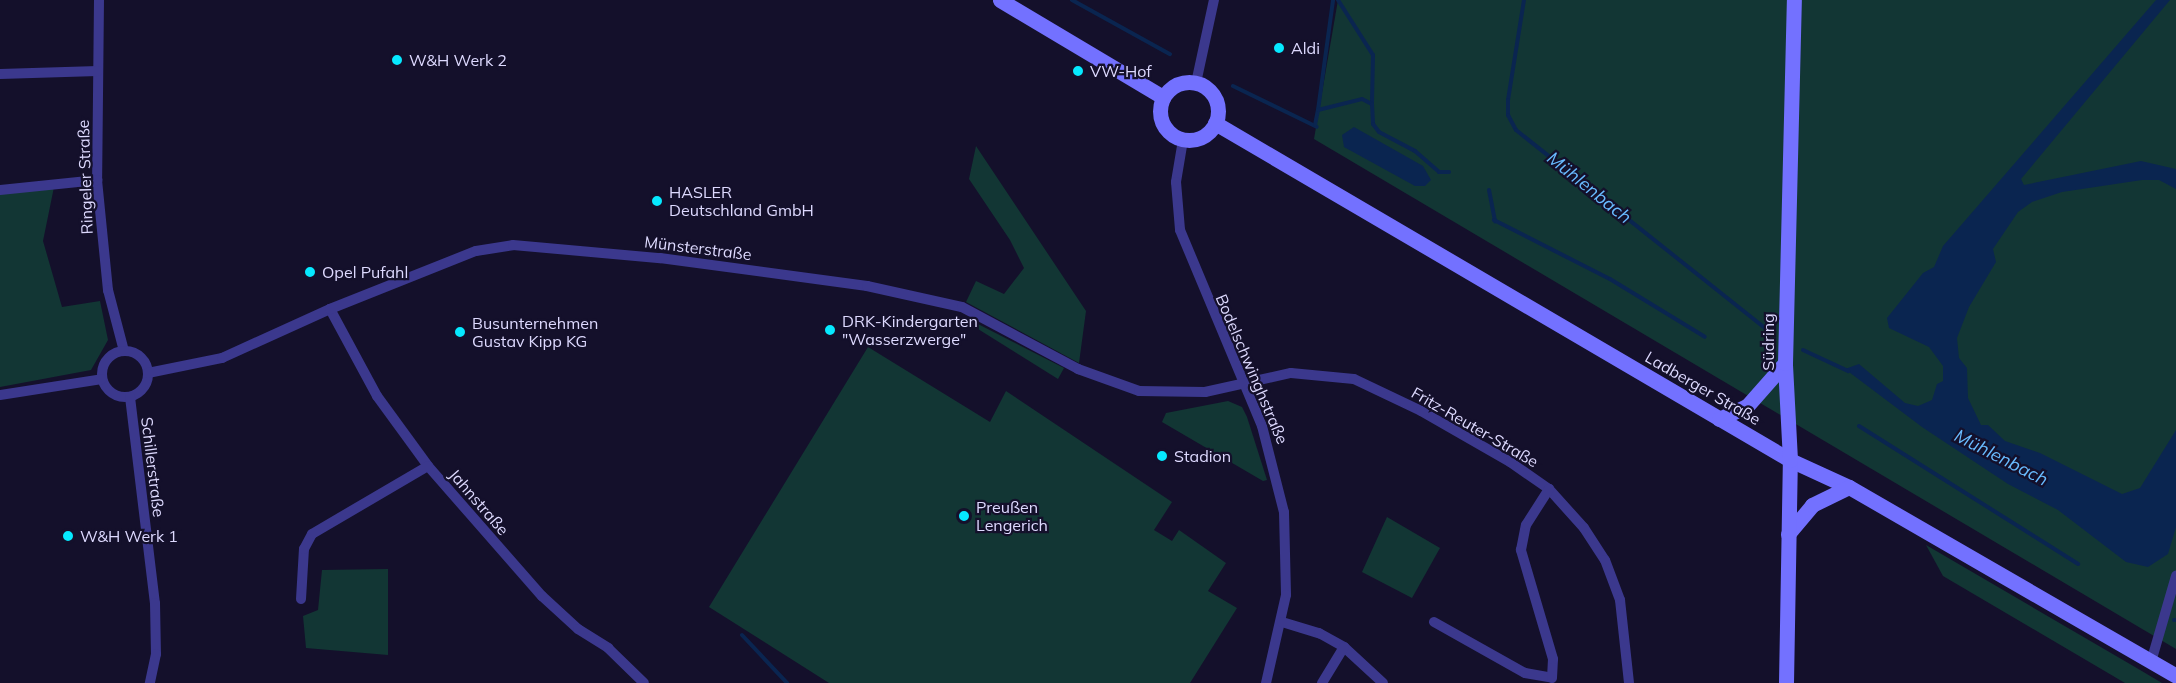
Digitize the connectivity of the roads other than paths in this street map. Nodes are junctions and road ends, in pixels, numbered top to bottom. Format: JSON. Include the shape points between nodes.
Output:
{"nodes":[{"id":1,"x":99,"y":0,"type":"edge"},
{"id":2,"x":1000,"y":0,"type":"edge"},
{"id":3,"x":1214,"y":0,"type":"edge"},
{"id":4,"x":1794,"y":0,"type":"edge"},
{"id":5,"x":98,"y":71,"type":"junction"},
{"id":6,"x":0,"y":74,"type":"edge"},
{"id":7,"x":1196,"y":83,"type":"junction"},
{"id":8,"x":1163,"y":97,"type":"junction"},
{"id":9,"x":1215,"y":123,"type":"junction"},
{"id":10,"x":1183,"y":140,"type":"junction"},
{"id":11,"x":97,"y":180,"type":"junction"},
{"id":12,"x":0,"y":190,"type":"edge"},
{"id":13,"x":330,"y":309,"type":"junction"},
{"id":14,"x":124,"y":351,"type":"junction"},
{"id":15,"x":1785,"y":363,"type":"junction"},
{"id":16,"x":148,"y":373,"type":"junction"},
{"id":17,"x":102,"y":379,"type":"junction"},
{"id":18,"x":1243,"y":382,"type":"junction"},
{"id":19,"x":0,"y":395,"type":"edge"},
{"id":20,"x":129,"y":397,"type":"junction"},
{"id":21,"x":1719,"y":419,"type":"junction"},
{"id":22,"x":1790,"y":460,"type":"junction"},
{"id":23,"x":428,"y":466,"type":"junction"},
{"id":24,"x":1849,"y":487,"type":"junction"},
{"id":25,"x":1549,"y":489,"type":"junction"},
{"id":26,"x":1788,"y":534,"type":"junction"},
{"id":27,"x":2176,"y":576,"type":"edge"},
{"id":28,"x":302,"y":599,"type":"dead end"},
{"id":29,"x":1282,"y":622,"type":"junction"},
{"id":30,"x":1434,"y":622,"type":"dead end"},
{"id":31,"x":1344,"y":647,"type":"junction"},
{"id":32,"x":2151,"y":662,"type":"junction"},
{"id":33,"x":2176,"y":676,"type":"edge"},
{"id":34,"x":150,"y":683,"type":"edge"},
{"id":35,"x":644,"y":683,"type":"edge"},
{"id":36,"x":1266,"y":683,"type":"edge"},
{"id":37,"x":1322,"y":683,"type":"edge"},
{"id":38,"x":1383,"y":683,"type":"edge"},
{"id":39,"x":1629,"y":683,"type":"edge"},
{"id":40,"x":1786,"y":683,"type":"edge"}],
"edges":[{"from":1,"to":5,"type":"street","name":"Ringeler Straße"},
{"from":2,"to":8,"type":"main road"},
{"from":3,"to":7,"type":"street"},
{"from":4,"to":15,"type":"main road","name":"Südring"},
{"from":5,"to":6,"type":"street"},
{"from":5,"to":11,"type":"street","name":"Ringeler Straße"},
{"from":7,"to":8,"type":"main road","via":[[1177,84]]},
{"from":7,"to":9,"type":"main road","via":[[1215,99]]},
{"from":8,"to":10,"type":"main road","via":[[1162,123]]},
{"from":9,"to":10,"type":"main road","via":[[1198,139]]},
{"from":9,"to":21,"type":"main road","name":"Ladberger Straße"},
{"from":10,"to":18,"type":"street","name":"Bodelschwinghstraße","via":[[1176,182],[1180,230]]},
{"from":11,"to":12,"type":"street"},
{"from":11,"to":14,"type":"street","name":"Ringeler Straße","via":[[108,290]]},
{"from":13,"to":16,"type":"street","name":"Münsterstraße","via":[[222,358]]},
{"from":13,"to":18,"type":"street","name":"Münsterstraße","via":[[476,251],[513,245],[660,258],[844,283],[954,305],[1078,369],[1138,391],[1204,392]]},
{"from":13,"to":23,"type":"street","name":"Jahnstraße","via":[[377,396]]},
{"from":14,"to":16,"type":"street","via":[[141,357]]},
{"from":14,"to":17,"type":"street","via":[[107,360]]},
{"from":15,"to":21,"type":"main road","via":[[1747,406]]},
{"from":15,"to":22,"type":"main road","name":"Südring"},
{"from":16,"to":20,"type":"street","via":[[143,388]]},
{"from":17,"to":19,"type":"street"},
{"from":17,"to":20,"type":"street","via":[[113,394]]},
{"from":18,"to":25,"type":"street","name":"Fritz-Reuter-Straße","via":[[1291,373],[1354,379],[1421,411]]},
{"from":18,"to":29,"type":"street","name":"Bodelschwinghstraße","via":[[1272,451],[1284,512],[1287,565]]},
{"from":20,"to":34,"type":"street","name":"Schillerstraße","via":[[155,603],[156,654]]},
{"from":21,"to":22,"type":"main road","name":"Ladberger Straße"},
{"from":22,"to":24,"type":"main road","name":"Ladberger Straße"},
{"from":22,"to":26,"type":"main road","name":"Südring"},
{"from":23,"to":28,"type":"street","via":[[312,534],[304,549]]},
{"from":23,"to":35,"type":"street","name":"Jahnstraße","via":[[542,596],[578,629],[608,648]]},
{"from":24,"to":26,"type":"main road","via":[[1812,505]]},
{"from":24,"to":32,"type":"main road","name":"Ladberger Straße"},
{"from":25,"to":30,"type":"street","via":[[1526,525],[1521,550],[1553,659],[1552,678],[1525,673]]},
{"from":25,"to":39,"type":"street","name":"Fritz-Reuter-Straße","via":[[1584,528],[1605,560],[1620,600]]},
{"from":26,"to":40,"type":"main road","name":"Südring"},
{"from":27,"to":32,"type":"street"},
{"from":29,"to":31,"type":"street","via":[[1319,633]]},
{"from":29,"to":36,"type":"street","name":"Bodelschwinghstraße"},
{"from":31,"to":37,"type":"street"},
{"from":31,"to":38,"type":"street"},
{"from":32,"to":33,"type":"main road","name":"Ladberger Straße"}]}
